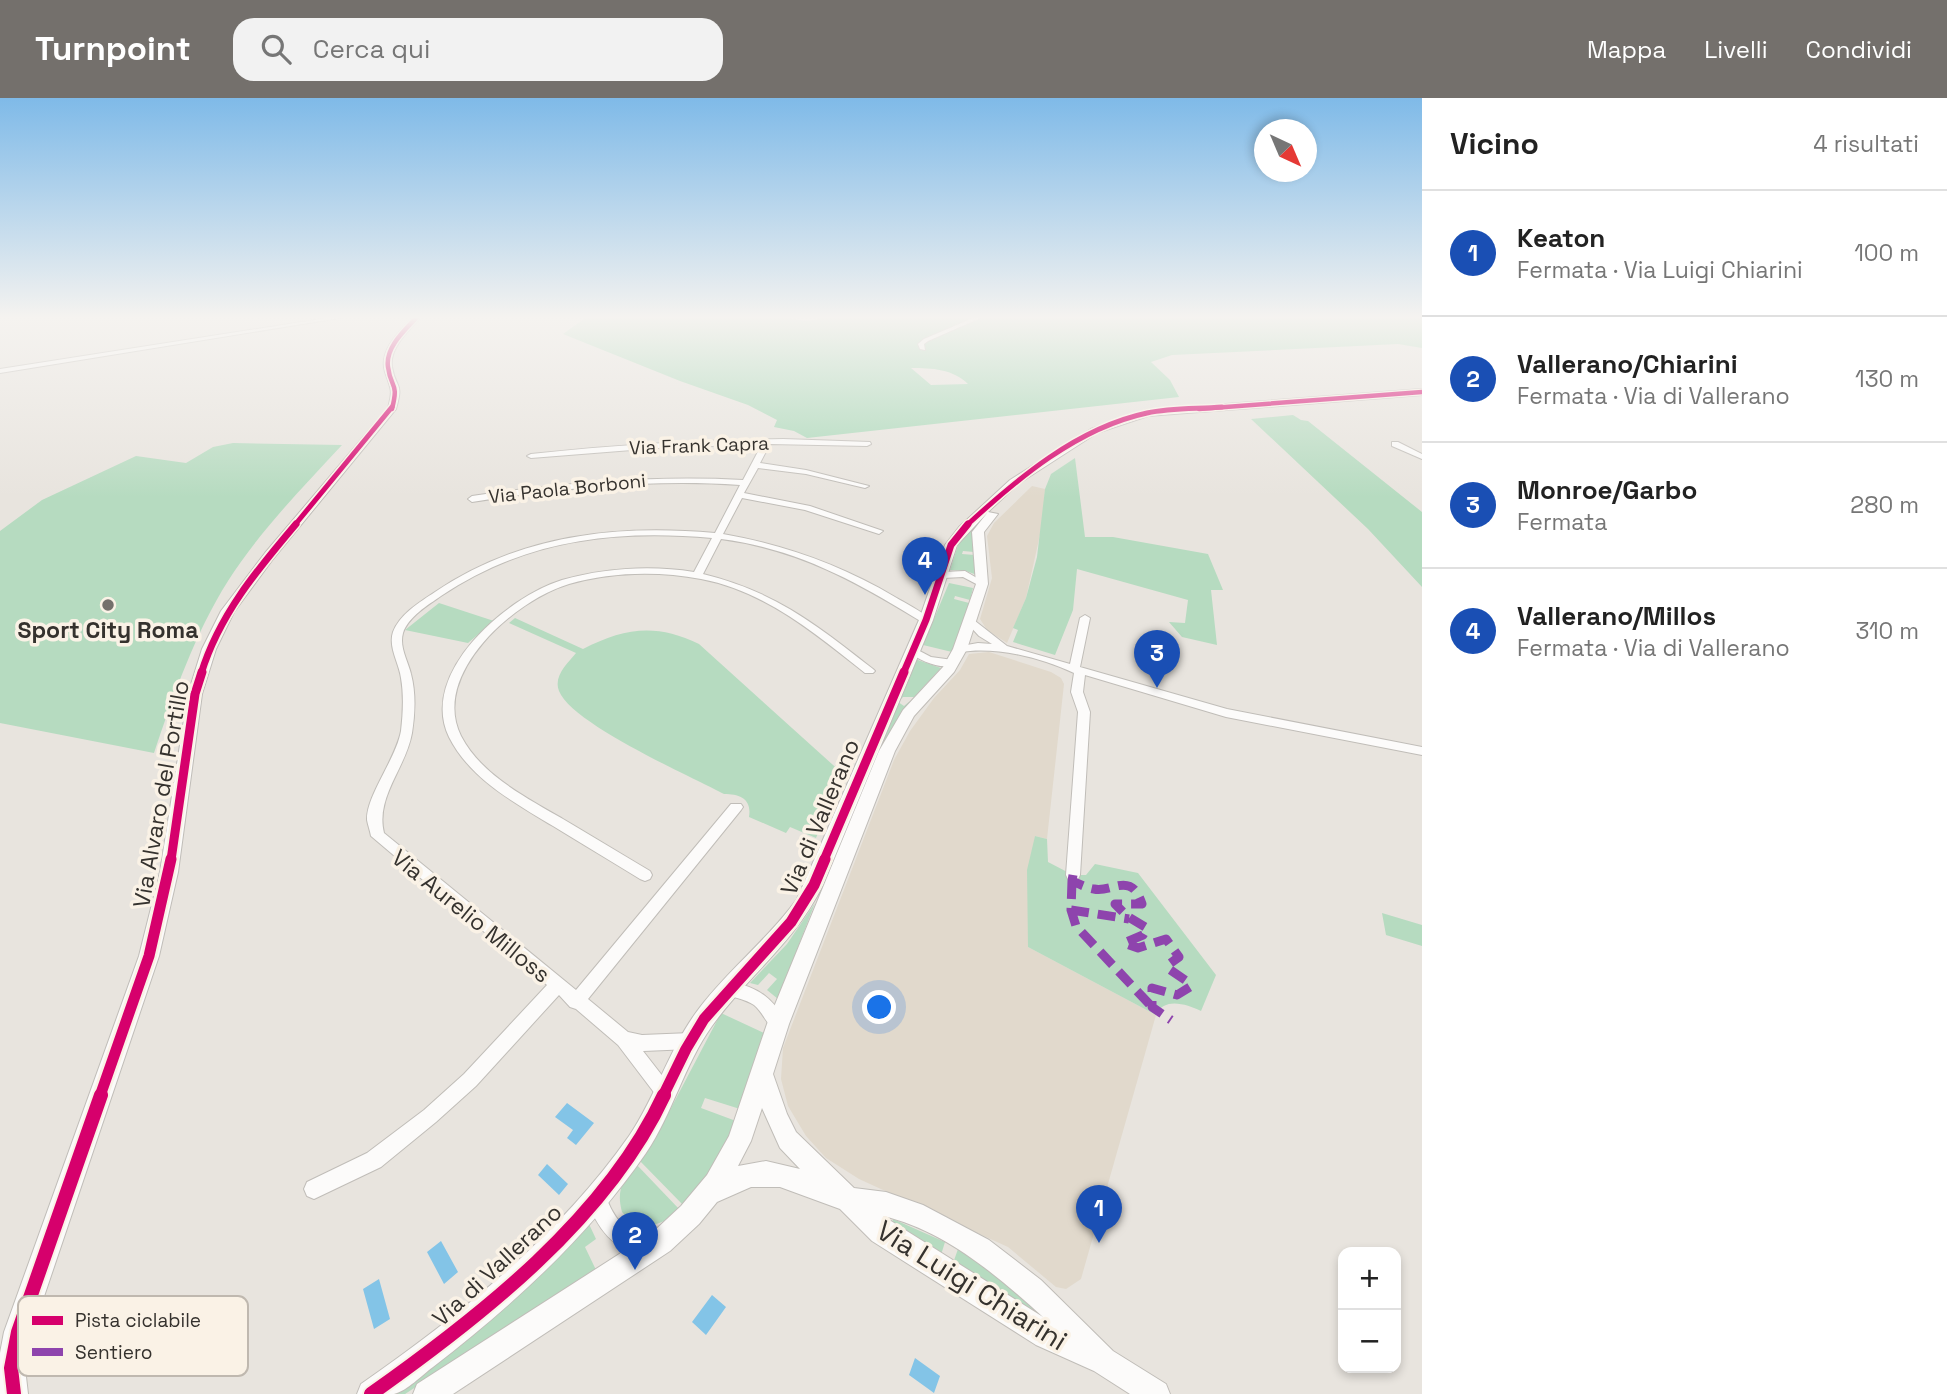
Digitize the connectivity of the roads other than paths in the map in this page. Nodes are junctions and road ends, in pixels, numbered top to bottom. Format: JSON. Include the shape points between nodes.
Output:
{"nodes":[{"id":1,"x":391,"y":376,"type":"edge"},
{"id":2,"x":1422,"y":392,"type":"edge"},
{"id":3,"x":1352,"y":397,"type":"junction"},
{"id":4,"x":767,"y":442,"type":"junction"},
{"id":5,"x":867,"y":444,"type":"dead end"},
{"id":6,"x":1395,"y":444,"type":"dead end"},
{"id":7,"x":531,"y":456,"type":"dead end"},
{"id":8,"x":1422,"y":457,"type":"edge"},
{"id":9,"x":755,"y":465,"type":"junction"},
{"id":10,"x":746,"y":483,"type":"junction"},
{"id":11,"x":865,"y":486,"type":"dead end"},
{"id":12,"x":740,"y":495,"type":"junction"},
{"id":13,"x":472,"y":499,"type":"dead end"},
{"id":14,"x":879,"y":531,"type":"dead end"},
{"id":15,"x":718,"y":537,"type":"junction"},
{"id":16,"x":943,"y":575,"type":"junction"},
{"id":17,"x":698,"y":576,"type":"junction"},
{"id":18,"x":982,"y":584,"type":"junction"},
{"id":19,"x":1085,"y":618,"type":"dead end"},
{"id":20,"x":926,"y":620,"type":"junction"},
{"id":21,"x":970,"y":620,"type":"junction"},
{"id":22,"x":1008,"y":649,"type":"junction"},
{"id":23,"x":912,"y":650,"type":"junction"},
{"id":24,"x":957,"y":656,"type":"junction"},
{"id":25,"x":869,"y":671,"type":"dead end"},
{"id":26,"x":1077,"y":671,"type":"junction"},
{"id":27,"x":1422,"y":751,"type":"edge"},
{"id":28,"x":736,"y":807,"type":"dead end"},
{"id":29,"x":645,"y":875,"type":"dead end"},
{"id":30,"x":1073,"y":876,"type":"dead end"},
{"id":31,"x":556,"y":986,"type":"junction"},
{"id":32,"x":731,"y":989,"type":"junction"},
{"id":33,"x":576,"y":1002,"type":"junction"},
{"id":34,"x":778,"y":1024,"type":"junction"},
{"id":35,"x":624,"y":1039,"type":"junction"},
{"id":36,"x":691,"y":1041,"type":"junction"},
{"id":37,"x":762,"y":1075,"type":"junction"},
{"id":38,"x":665,"y":1093,"type":"junction"},
{"id":39,"x":314,"y":1189,"type":"dead end"},
{"id":40,"x":596,"y":1195,"type":"junction"},
{"id":41,"x":706,"y":1196,"type":"junction"},
{"id":42,"x":847,"y":1199,"type":"junction"},
{"id":43,"x":647,"y":1251,"type":"junction"},
{"id":44,"x":31,"y":1296,"type":"edge"},
{"id":45,"x":18,"y":1332,"type":"joint"},
{"id":46,"x":1104,"y":1361,"type":"junction"},
{"id":47,"x":0,"y":1364,"type":"edge"},
{"id":48,"x":14,"y":1394,"type":"edge"},
{"id":49,"x":371,"y":1394,"type":"edge"},
{"id":50,"x":427,"y":1394,"type":"edge"},
{"id":51,"x":1156,"y":1394,"type":"edge"}],
"edges":[{"from":1,"to":44,"type":"street","name":"Via Alvaro del Portillo","via":[[397,390],[392,409],[269,556],[228,611],[209,649],[195,694],[169,872],[149,956]]},
{"from":2,"to":3,"type":"street","name":"Via di Vallerano"},
{"from":3,"to":16,"type":"street","name":"Via di Vallerano","via":[[1163,410],[1101,428],[1026,473],[996,498],[956,537]]},
{"from":3,"to":18,"type":"street","name":"Via di Vallerano","via":[[1161,416],[1102,434],[1027,482],[985,521],[977,539]]},
{"from":4,"to":5,"type":"street","name":"Via Frank Capra"},
{"from":4,"to":7,"type":"street","name":"Via Frank Capra"},
{"from":4,"to":9,"type":"street"},
{"from":6,"to":8,"type":"street"},
{"from":9,"to":10,"type":"street"},
{"from":9,"to":11,"type":"street"},
{"from":10,"to":12,"type":"street"},
{"from":10,"to":13,"type":"street","name":"Via Paola Borboni","via":[[628,479]]},
{"from":12,"to":14,"type":"street","via":[[807,508]]},
{"from":12,"to":15,"type":"street"},
{"from":15,"to":17,"type":"street"},
{"from":15,"to":20,"type":"street","name":"Via Aurelio Milloss","via":[[774,547],[822,563],[866,583]]},
{"from":15,"to":31,"type":"street","name":"Via Aurelio Milloss","via":[[618,534],[525,551],[456,582],[411,615],[398,631],[407,682],[407,727],[376,808],[376,832],[385,845]]},
{"from":16,"to":18,"type":"street","via":[[965,574]]},
{"from":16,"to":20,"type":"street","name":"Via di Vallerano"},
{"from":17,"to":25,"type":"street","via":[[742,587],[777,603]]},
{"from":17,"to":29,"type":"street","via":[[663,572],[612,575],[540,592],[470,651],[458,668],[450,697],[452,731],[488,778]]},
{"from":18,"to":21,"type":"street","name":"Via di Vallerano"},
{"from":19,"to":26,"type":"street"},
{"from":20,"to":23,"type":"street","name":"Via di Vallerano"},
{"from":21,"to":22,"type":"street"},
{"from":21,"to":24,"type":"street","name":"Via di Vallerano"},
{"from":22,"to":24,"type":"street","via":[[978,646]]},
{"from":22,"to":26,"type":"street"},
{"from":23,"to":24,"type":"street","via":[[928,660]]},
{"from":23,"to":32,"type":"street","name":"Via di Vallerano","via":[[808,898],[778,940]]},
{"from":24,"to":34,"type":"street","name":"Via di Vallerano","via":[[914,706],[890,745]]},
{"from":26,"to":27,"type":"street","via":[[1233,715]]},
{"from":26,"to":30,"type":"street","via":[[1077,692],[1084,712]]},
{"from":28,"to":33,"type":"street"},
{"from":31,"to":33,"type":"street","name":"Via Aurelio Milloss"},
{"from":31,"to":39,"type":"street","via":[[470,1080],[430,1116],[374,1160]]},
{"from":32,"to":34,"type":"street","via":[[760,999]]},
{"from":32,"to":36,"type":"street","name":"Via di Vallerano"},
{"from":33,"to":35,"type":"street","name":"Via Aurelio Milloss"},
{"from":34,"to":37,"type":"street","name":"Via di Vallerano"},
{"from":35,"to":36,"type":"street"},
{"from":35,"to":38,"type":"street","name":"Via Aurelio Milloss"},
{"from":36,"to":38,"type":"street","name":"Via di Vallerano"},
{"from":37,"to":41,"type":"street","name":"Via di Vallerano","via":[[735,1150]]},
{"from":37,"to":42,"type":"street","name":"Via Luigi Chiarini","via":[[788,1140]]},
{"from":38,"to":40,"type":"street","name":"Via di Vallerano","via":[[638,1143]]},
{"from":40,"to":43,"type":"street","via":[[615,1233]]},
{"from":40,"to":49,"type":"street","name":"Via di Vallerano","via":[[498,1296]]},
{"from":41,"to":42,"type":"street","name":"Via Luigi Chiarini","via":[[742,1176],[764,1172],[786,1175]]},
{"from":41,"to":43,"type":"street","name":"Via di Vallerano","via":[[678,1227]]},
{"from":42,"to":46,"type":"street","name":"Via Luigi Chiarini","via":[[881,1232],[1046,1335]]},
{"from":42,"to":46,"type":"street","name":"Via Luigi Chiarini","via":[[891,1205],[952,1232],[987,1254],[1042,1297]]},
{"from":43,"to":50,"type":"street","name":"Via di Vallerano"},
{"from":45,"to":47,"type":"street","name":"Via Alvaro del Portillo"},
{"from":45,"to":48,"type":"street","name":"Via Alvaro del Portillo","via":[[11,1368]]},
{"from":46,"to":51,"type":"street","name":"Via Luigi Chiarini"}]}
